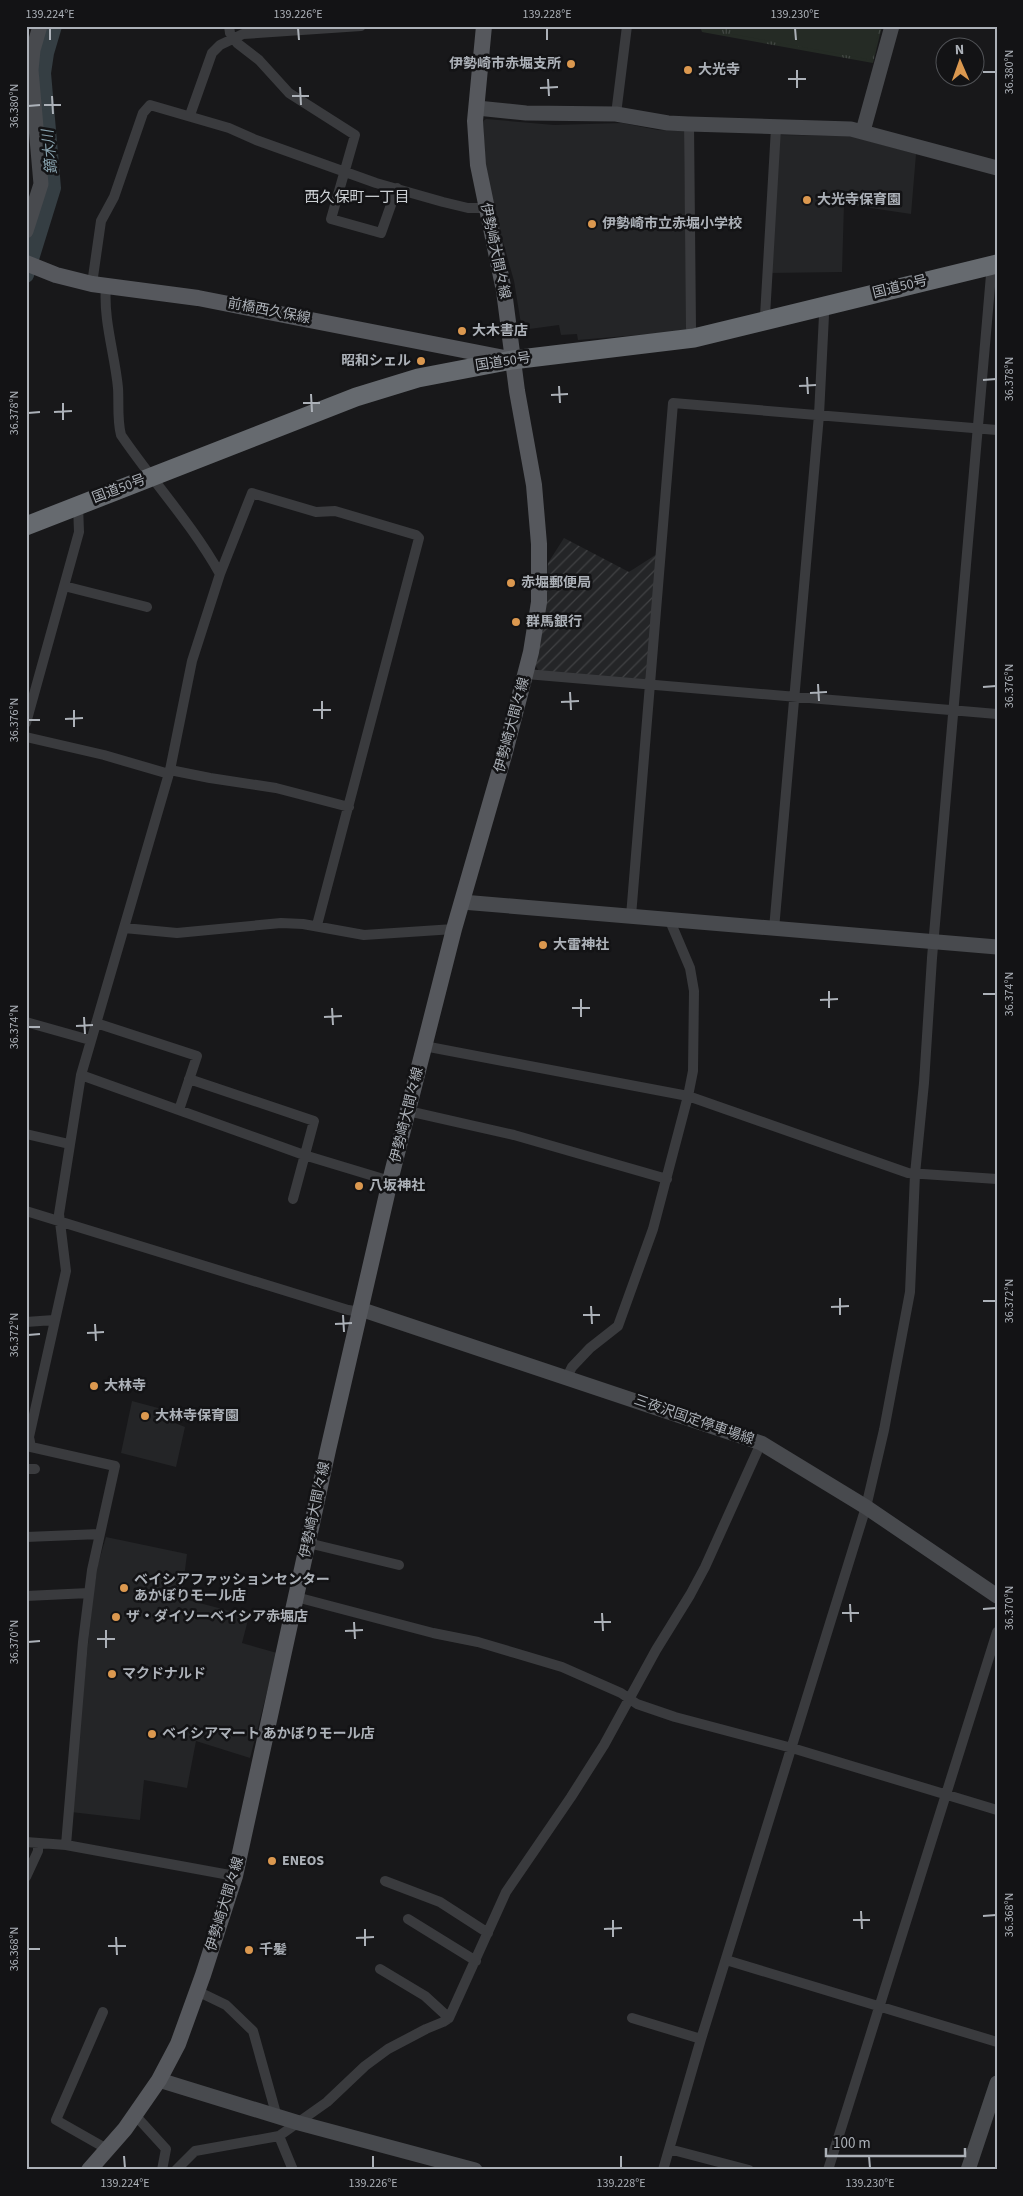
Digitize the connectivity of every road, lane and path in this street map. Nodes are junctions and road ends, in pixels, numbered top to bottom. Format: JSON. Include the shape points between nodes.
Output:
{"nodes":[{"id":1,"x":40,"y":26,"type":"edge"},
{"id":2,"x":229,"y":26,"type":"edge"},
{"id":3,"x":361,"y":26,"type":"edge"},
{"id":4,"x":484,"y":26,"type":"edge"},
{"id":5,"x":627,"y":26,"type":"edge"},
{"id":6,"x":892,"y":26,"type":"edge"},
{"id":7,"x":305,"y":28,"type":"edge"},
{"id":8,"x":233,"y":39,"type":"junction"},
{"id":9,"x":478,"y":108,"type":"junction"},
{"id":10,"x":616,"y":114,"type":"junction"},
{"id":11,"x":190,"y":115,"type":"junction"},
{"id":12,"x":689,"y":124,"type":"junction"},
{"id":13,"x":776,"y":128,"type":"junction"},
{"id":14,"x":863,"y":131,"type":"junction"},
{"id":15,"x":997,"y":168,"type":"edge"},
{"id":16,"x":343,"y":172,"type":"junction"},
{"id":17,"x":397,"y":188,"type":"junction"},
{"id":18,"x":486,"y":208,"type":"junction"},
{"id":19,"x":26,"y":231,"type":"edge"},
{"id":20,"x":992,"y":264,"type":"edge"},
{"id":21,"x":32,"y":266,"type":"edge"},
{"id":22,"x":99,"y":285,"type":"junction"},
{"id":23,"x":822,"y":307,"type":"junction"},
{"id":24,"x":766,"y":316,"type":"dead end"},
{"id":25,"x":691,"y":328,"type":"dead end"},
{"id":26,"x":512,"y":360,"type":"junction"},
{"id":27,"x":819,"y":415,"type":"junction"},
{"id":28,"x":977,"y":428,"type":"junction"},
{"id":29,"x":997,"y":430,"type":"edge"},
{"id":30,"x":150,"y":478,"type":"junction"},
{"id":31,"x":78,"y":505,"type":"junction"},
{"id":32,"x":26,"y":526,"type":"edge"},
{"id":33,"x":220,"y":574,"type":"junction"},
{"id":34,"x":64,"y":586,"type":"junction"},
{"id":35,"x":147,"y":607,"type":"dead end"},
{"id":36,"x":526,"y":674,"type":"junction"},
{"id":37,"x":650,"y":684,"type":"junction"},
{"id":38,"x":793,"y":697,"type":"junction"},
{"id":39,"x":953,"y":710,"type":"junction"},
{"id":40,"x":997,"y":714,"type":"edge"},
{"id":41,"x":26,"y":722,"type":"edge"},
{"id":42,"x":26,"y":737,"type":"edge"},
{"id":43,"x":170,"y":772,"type":"junction"},
{"id":44,"x":349,"y":807,"type":"junction"},
{"id":45,"x":462,"y":902,"type":"junction"},
{"id":46,"x":631,"y":916,"type":"junction"},
{"id":47,"x":670,"y":921,"type":"junction"},
{"id":48,"x":316,"y":925,"type":"junction"},
{"id":49,"x":124,"y":928,"type":"junction"},
{"id":50,"x":454,"y":929,"type":"junction"},
{"id":51,"x":774,"y":929,"type":"junction"},
{"id":52,"x":933,"y":942,"type":"junction"},
{"id":53,"x":997,"y":947,"type":"edge"},
{"id":54,"x":26,"y":1022,"type":"edge"},
{"id":55,"x":96,"y":1023,"type":"junction"},
{"id":56,"x":90,"y":1040,"type":"junction"},
{"id":57,"x":424,"y":1046,"type":"junction"},
{"id":58,"x":81,"y":1075,"type":"junction"},
{"id":59,"x":189,"y":1079,"type":"junction"},
{"id":60,"x":688,"y":1096,"type":"junction"},
{"id":61,"x":179,"y":1110,"type":"junction"},
{"id":62,"x":408,"y":1111,"type":"junction"},
{"id":63,"x":26,"y":1134,"type":"edge"},
{"id":64,"x":69,"y":1144,"type":"junction"},
{"id":65,"x":304,"y":1155,"type":"junction"},
{"id":66,"x":915,"y":1174,"type":"junction"},
{"id":67,"x":667,"y":1179,"type":"junction"},
{"id":68,"x":997,"y":1179,"type":"edge"},
{"id":69,"x":390,"y":1181,"type":"junction"},
{"id":70,"x":293,"y":1199,"type":"dead end"},
{"id":71,"x":26,"y":1211,"type":"edge"},
{"id":72,"x":59,"y":1221,"type":"junction"},
{"id":73,"x":360,"y":1309,"type":"junction"},
{"id":74,"x":54,"y":1320,"type":"junction"},
{"id":75,"x":26,"y":1322,"type":"edge"},
{"id":76,"x":567,"y":1377,"type":"junction"},
{"id":77,"x":761,"y":1444,"type":"junction"},
{"id":78,"x":866,"y":1507,"type":"junction"},
{"id":79,"x":100,"y":1534,"type":"junction"},
{"id":80,"x":26,"y":1537,"type":"edge"},
{"id":81,"x":308,"y":1543,"type":"junction"},
{"id":82,"x":399,"y":1565,"type":"dead end"},
{"id":83,"x":89,"y":1593,"type":"junction"},
{"id":84,"x":26,"y":1596,"type":"edge"},
{"id":85,"x":296,"y":1596,"type":"junction"},
{"id":86,"x":997,"y":1596,"type":"edge"},
{"id":87,"x":997,"y":1632,"type":"edge"},
{"id":88,"x":630,"y":1699,"type":"junction"},
{"id":89,"x":792,"y":1748,"type":"junction"},
{"id":90,"x":945,"y":1794,"type":"junction"},
{"id":91,"x":997,"y":1810,"type":"edge"},
{"id":92,"x":26,"y":1842,"type":"edge"},
{"id":93,"x":38,"y":1844,"type":"junction"},
{"id":94,"x":66,"y":1845,"type":"junction"},
{"id":95,"x":235,"y":1876,"type":"junction"},
{"id":96,"x":26,"y":1877,"type":"edge"},
{"id":97,"x":385,"y":1881,"type":"dead end"},
{"id":98,"x":408,"y":1919,"type":"dead end"},
{"id":99,"x":488,"y":1933,"type":"junction"},
{"id":100,"x":726,"y":1960,"type":"junction"},
{"id":101,"x":476,"y":1961,"type":"junction"},
{"id":102,"x":380,"y":1969,"type":"dead end"},
{"id":103,"x":197,"y":1991,"type":"junction"},
{"id":104,"x":880,"y":2006,"type":"junction"},
{"id":105,"x":103,"y":2012,"type":"dead end"},
{"id":106,"x":449,"y":2018,"type":"junction"},
{"id":107,"x":632,"y":2018,"type":"dead end"},
{"id":108,"x":700,"y":2039,"type":"junction"},
{"id":109,"x":997,"y":2042,"type":"edge"},
{"id":110,"x":159,"y":2080,"type":"junction"},
{"id":111,"x":997,"y":2083,"type":"edge"},
{"id":112,"x":135,"y":2115,"type":"junction"},
{"id":113,"x":277,"y":2117,"type":"junction"},
{"id":114,"x":300,"y":2123,"type":"junction"},
{"id":115,"x":279,"y":2136,"type":"junction"},
{"id":116,"x":107,"y":2149,"type":"junction"},
{"id":117,"x":669,"y":2149,"type":"junction"},
{"id":118,"x":469,"y":2169,"type":"edge"},
{"id":119,"x":89,"y":2170,"type":"edge"},
{"id":120,"x":162,"y":2170,"type":"edge"},
{"id":121,"x":176,"y":2170,"type":"edge"},
{"id":122,"x":293,"y":2170,"type":"edge"},
{"id":123,"x":663,"y":2170,"type":"edge"},
{"id":124,"x":749,"y":2170,"type":"edge"},
{"id":125,"x":828,"y":2170,"type":"edge"},
{"id":126,"x":968,"y":2170,"type":"edge"}],
"edges":[{"from":1,"to":19,"type":"street","via":[[31,70],[41,184]]},
{"from":2,"to":8,"type":"street"},
{"from":3,"to":7,"type":"street"},
{"from":4,"to":9,"type":"main road","name":"伊勢崎大間々線"},
{"from":5,"to":10,"type":"street"},
{"from":6,"to":14,"type":"street"},
{"from":7,"to":8,"type":"street","via":[[243,34]]},
{"from":8,"to":11,"type":"street","via":[[214,50]]},
{"from":8,"to":16,"type":"street","via":[[259,60],[289,93],[354,134]]},
{"from":9,"to":10,"type":"street","via":[[526,113]]},
{"from":9,"to":18,"type":"main road","name":"伊勢崎大間々線","via":[[475,121],[478,165]]},
{"from":10,"to":12,"type":"street"},
{"from":11,"to":16,"type":"street"},
{"from":11,"to":22,"type":"street","via":[[155,105],[145,108],[114,197],[101,221]]},
{"from":12,"to":13,"type":"street"},
{"from":12,"to":25,"type":"street"},
{"from":13,"to":14,"type":"street"},
{"from":13,"to":24,"type":"street"},
{"from":14,"to":15,"type":"street"},
{"from":16,"to":17,"type":"street"},
{"from":16,"to":17,"type":"street","via":[[331,219],[381,233]]},
{"from":17,"to":18,"type":"street","via":[[443,202]]},
{"from":18,"to":26,"type":"main road","name":"伊勢崎大間々線","via":[[504,291]]},
{"from":20,"to":23,"type":"highway","name":"国道50号"},
{"from":20,"to":28,"type":"street"},
{"from":21,"to":22,"type":"main road","name":"前橋西久保線"},
{"from":22,"to":26,"type":"main road","name":"前橋西久保線","via":[[198,298]]},
{"from":22,"to":30,"type":"street","via":[[108,318],[118,387],[119,428]]},
{"from":23,"to":26,"type":"highway","name":"国道50号","via":[[694,338]]},
{"from":23,"to":27,"type":"street"},
{"from":26,"to":30,"type":"highway","name":"国道50号","via":[[387,386]]},
{"from":26,"to":36,"type":"main road","name":"伊勢崎大間々線","via":[[534,485],[539,544],[539,602]]},
{"from":27,"to":28,"type":"street"},
{"from":27,"to":37,"type":"street","via":[[673,403]]},
{"from":27,"to":38,"type":"street"},
{"from":28,"to":29,"type":"street"},
{"from":28,"to":39,"type":"street"},
{"from":30,"to":31,"type":"highway","name":"国道50号"},
{"from":30,"to":33,"type":"street","via":[[184,520]]},
{"from":31,"to":32,"type":"highway","name":"国道50号"},
{"from":31,"to":34,"type":"street","via":[[79,532]]},
{"from":33,"to":43,"type":"street","via":[[187,680]]},
{"from":33,"to":44,"type":"street","via":[[252,492],[316,512],[336,511],[419,538]]},
{"from":34,"to":35,"type":"street"},
{"from":34,"to":41,"type":"street"},
{"from":36,"to":37,"type":"street"},
{"from":36,"to":45,"type":"main road","name":"伊勢崎大間々線"},
{"from":37,"to":38,"type":"street"},
{"from":37,"to":46,"type":"street"},
{"from":38,"to":39,"type":"street"},
{"from":38,"to":51,"type":"street"},
{"from":39,"to":40,"type":"street"},
{"from":39,"to":52,"type":"street"},
{"from":42,"to":43,"type":"street"},
{"from":43,"to":44,"type":"street","via":[[276,788]]},
{"from":43,"to":49,"type":"street"},
{"from":44,"to":48,"type":"street"},
{"from":45,"to":46,"type":"street"},
{"from":45,"to":50,"type":"main road","name":"伊勢崎大間々線"},
{"from":46,"to":47,"type":"street"},
{"from":47,"to":51,"type":"street"},
{"from":47,"to":60,"type":"street","via":[[690,968],[694,991],[694,1071]]},
{"from":48,"to":49,"type":"street","via":[[281,923],[177,933]]},
{"from":48,"to":50,"type":"street","via":[[364,935]]},
{"from":49,"to":55,"type":"street"},
{"from":50,"to":57,"type":"main road","name":"伊勢崎大間々線"},
{"from":51,"to":52,"type":"street"},
{"from":52,"to":53,"type":"street"},
{"from":52,"to":66,"type":"street"},
{"from":54,"to":56,"type":"street"},
{"from":55,"to":56,"type":"street"},
{"from":55,"to":59,"type":"street","via":[[197,1056]]},
{"from":56,"to":58,"type":"street"},
{"from":57,"to":60,"type":"street"},
{"from":57,"to":62,"type":"main road","name":"伊勢崎大間々線"},
{"from":58,"to":61,"type":"street"},
{"from":58,"to":64,"type":"street"},
{"from":59,"to":61,"type":"street"},
{"from":59,"to":65,"type":"street","via":[[314,1121]]},
{"from":60,"to":66,"type":"street"},
{"from":60,"to":67,"type":"street"},
{"from":61,"to":65,"type":"street"},
{"from":62,"to":67,"type":"street","via":[[514,1135]]},
{"from":62,"to":69,"type":"main road","name":"伊勢崎大間々線"},
{"from":63,"to":64,"type":"street"},
{"from":64,"to":72,"type":"street"},
{"from":65,"to":69,"type":"street"},
{"from":65,"to":70,"type":"street"},
{"from":66,"to":68,"type":"street"},
{"from":66,"to":78,"type":"street","via":[[910,1292]]},
{"from":67,"to":76,"type":"street","via":[[654,1229],[618,1326],[578,1361]]},
{"from":69,"to":73,"type":"main road","name":"伊勢崎大間々線"},
{"from":71,"to":72,"type":"street"},
{"from":72,"to":73,"type":"street","via":[[340,1308]]},
{"from":72,"to":74,"type":"street","via":[[66,1271]]},
{"from":73,"to":76,"type":"street","name":"三夜沢国定停車場線"},
{"from":73,"to":81,"type":"main road","name":"伊勢崎大間々線"},
{"from":74,"to":75,"type":"street"},
{"from":74,"to":79,"type":"street","via":[[29,1445],[115,1466]]},
{"from":76,"to":77,"type":"street","name":"三夜沢国定停車場線"},
{"from":77,"to":78,"type":"street","name":"三夜沢国定停車場線"},
{"from":77,"to":88,"type":"street","via":[[705,1567]]},
{"from":78,"to":86,"type":"street","name":"三夜沢国定停車場線"},
{"from":78,"to":89,"type":"street"},
{"from":79,"to":80,"type":"street"},
{"from":79,"to":83,"type":"street"},
{"from":81,"to":82,"type":"street"},
{"from":81,"to":85,"type":"main road","name":"伊勢崎大間々線"},
{"from":83,"to":84,"type":"street"},
{"from":83,"to":94,"type":"street"},
{"from":85,"to":88,"type":"street","via":[[551,1664]]},
{"from":85,"to":95,"type":"main road","name":"伊勢崎大間々線"},
{"from":87,"to":90,"type":"street"},
{"from":88,"to":89,"type":"street","via":[[675,1717]]},
{"from":88,"to":99,"type":"street","via":[[571,1797],[506,1892]]},
{"from":89,"to":90,"type":"street"},
{"from":89,"to":100,"type":"street"},
{"from":90,"to":91,"type":"street"},
{"from":90,"to":104,"type":"street"},
{"from":92,"to":93,"type":"street"},
{"from":93,"to":94,"type":"street"},
{"from":93,"to":96,"type":"street"},
{"from":94,"to":95,"type":"street"},
{"from":95,"to":103,"type":"main road","name":"伊勢崎大間々線"},
{"from":97,"to":99,"type":"street","via":[[440,1902]]},
{"from":98,"to":101,"type":"street"},
{"from":99,"to":101,"type":"street"},
{"from":100,"to":104,"type":"street"},
{"from":100,"to":108,"type":"street"},
{"from":101,"to":106,"type":"street"},
{"from":102,"to":106,"type":"street","via":[[425,1996]]},
{"from":103,"to":110,"type":"main road","name":"伊勢崎大間々線","via":[[178,2044]]},
{"from":103,"to":113,"type":"street","via":[[226,2005],[253,2031]]},
{"from":104,"to":109,"type":"street"},
{"from":104,"to":125,"type":"street"},
{"from":105,"to":116,"type":"street","via":[[56,2120]]},
{"from":106,"to":114,"type":"street","via":[[388,2049]]},
{"from":107,"to":108,"type":"street"},
{"from":108,"to":117,"type":"street"},
{"from":110,"to":112,"type":"main road","name":"伊勢崎大間々線"},
{"from":110,"to":113,"type":"street"},
{"from":111,"to":126,"type":"street"},
{"from":112,"to":116,"type":"main road","name":"伊勢崎大間々線"},
{"from":112,"to":120,"type":"street","via":[[166,2149]]},
{"from":113,"to":114,"type":"street"},
{"from":114,"to":115,"type":"street"},
{"from":114,"to":118,"type":"street"},
{"from":115,"to":121,"type":"street","via":[[195,2151]]},
{"from":115,"to":122,"type":"street"},
{"from":116,"to":119,"type":"main road","name":"伊勢崎大間々線"},
{"from":117,"to":123,"type":"street"},
{"from":117,"to":124,"type":"street"}]}
